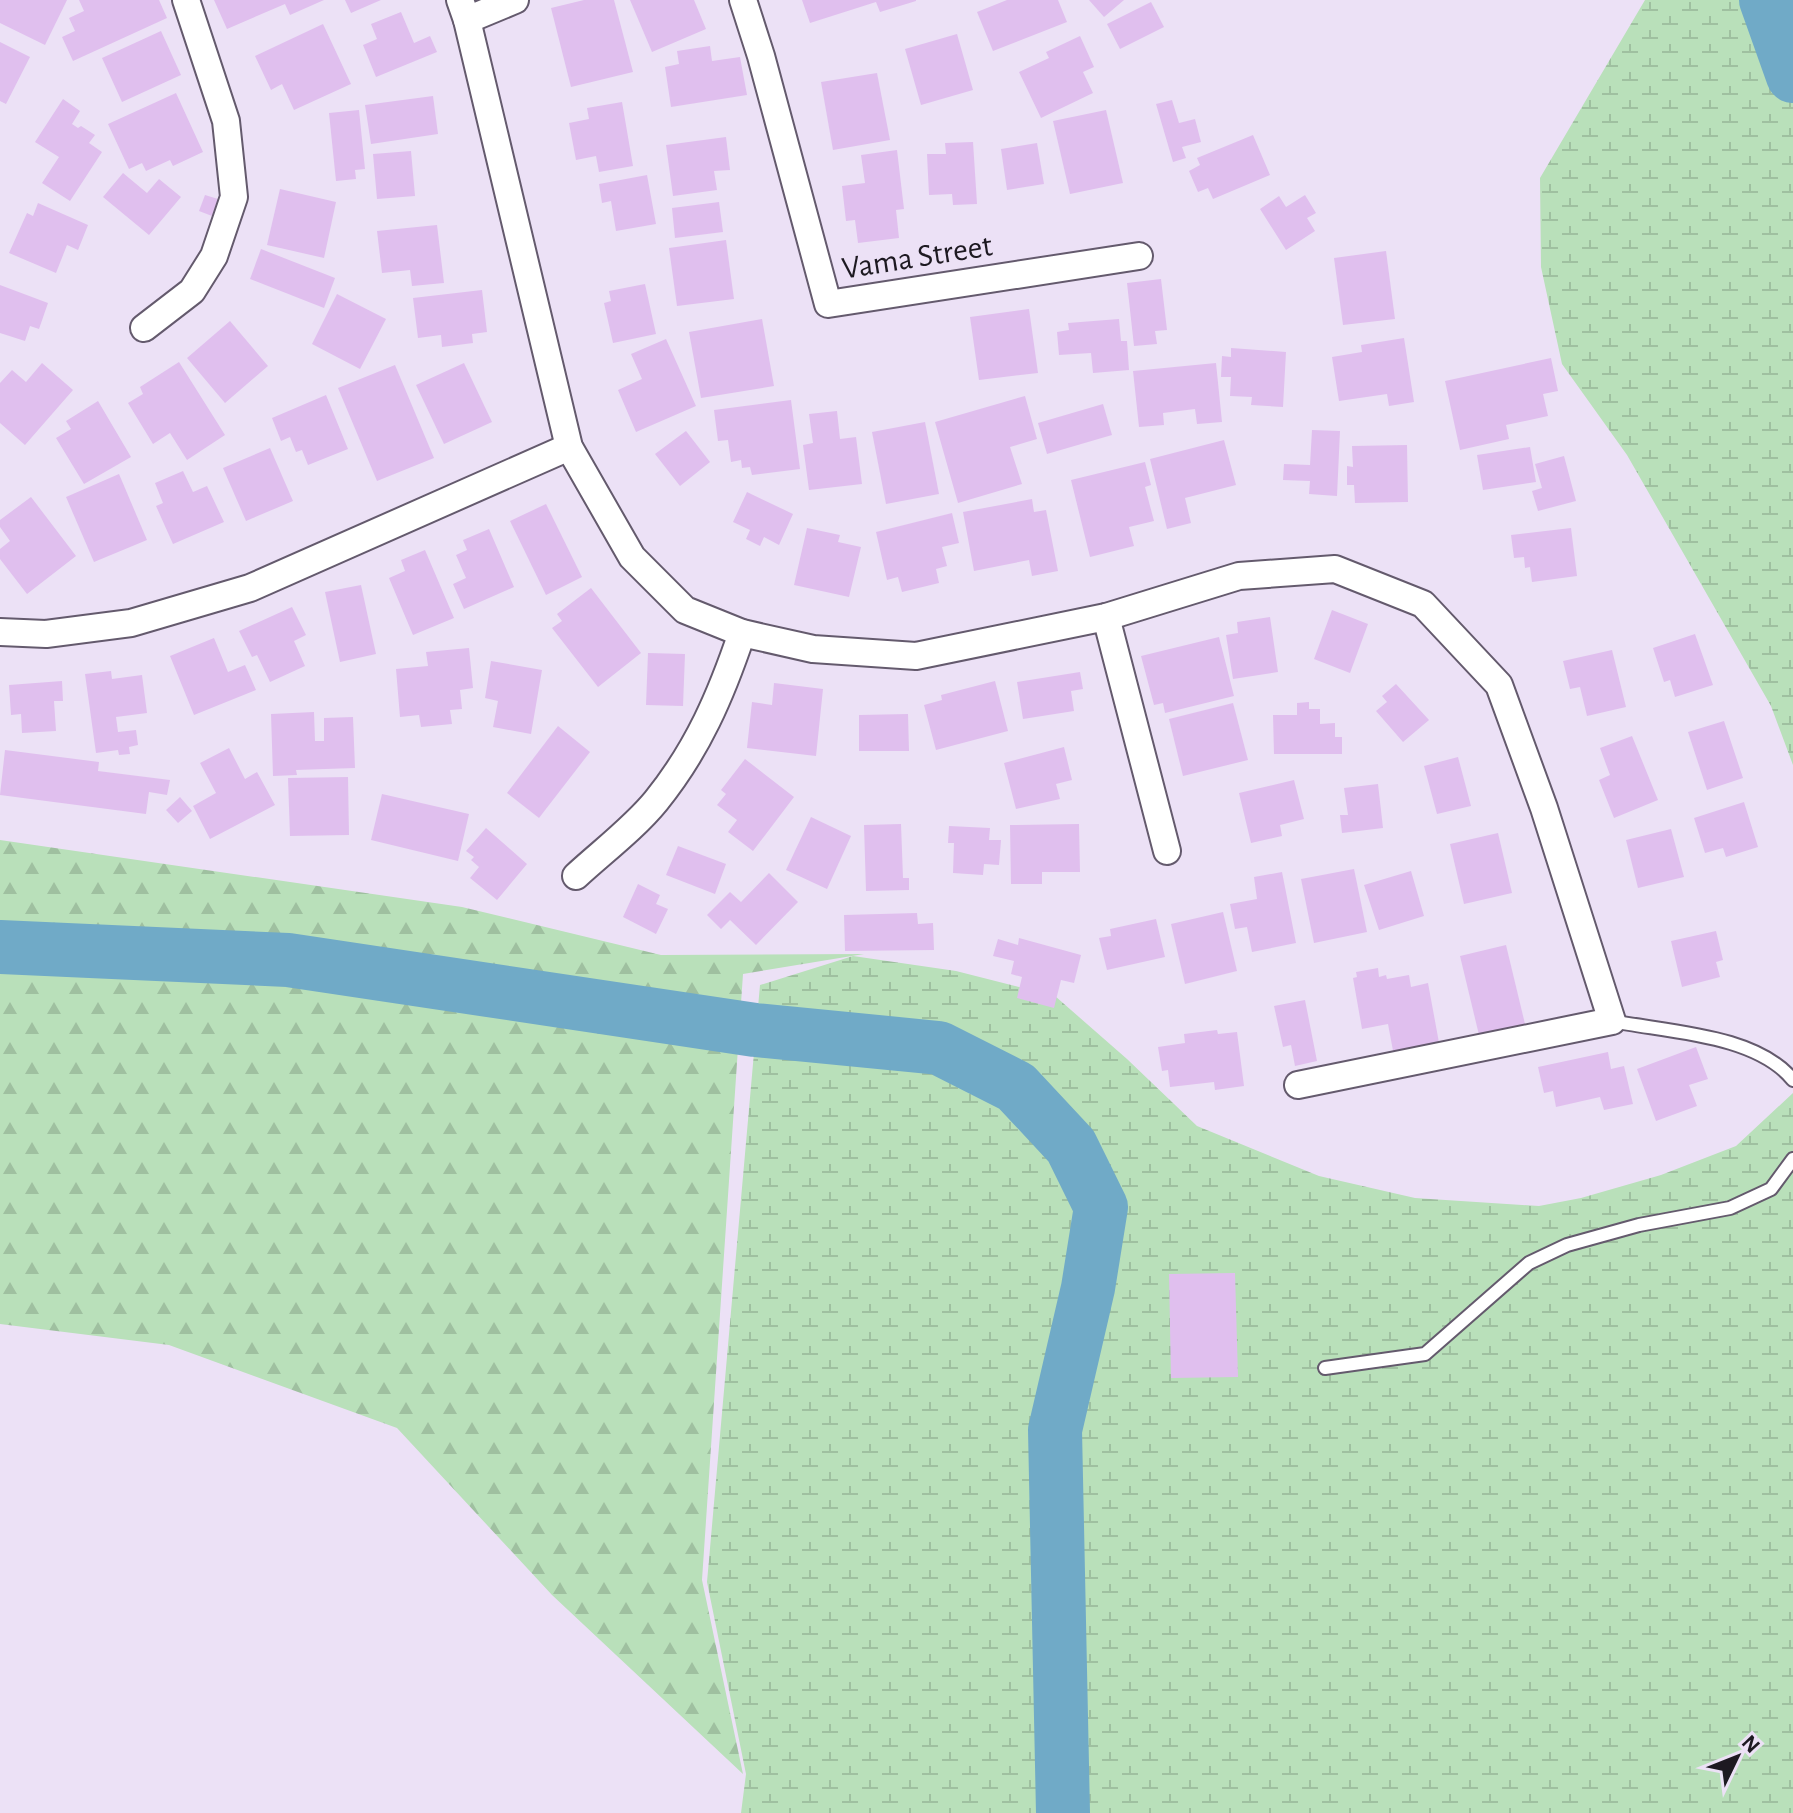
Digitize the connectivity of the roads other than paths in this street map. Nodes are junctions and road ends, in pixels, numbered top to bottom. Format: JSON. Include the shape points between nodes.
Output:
{"nodes":[{"id":1,"x":186,"y":0,"type":"edge"},
{"id":2,"x":515,"y":0,"type":"edge"},
{"id":3,"x":743,"y":0,"type":"edge"},
{"id":4,"x":463,"y":10,"type":"edge"},
{"id":5,"x":1139,"y":256,"type":"dead end"},
{"id":6,"x":144,"y":328,"type":"dead end"},
{"id":7,"x":569,"y":447,"type":"junction"},
{"id":8,"x":1106,"y":617,"type":"junction"},
{"id":9,"x":0,"y":632,"type":"edge"},
{"id":10,"x":742,"y":633,"type":"junction"},
{"id":11,"x":1167,"y":851,"type":"dead end"},
{"id":12,"x":576,"y":876,"type":"dead end"},
{"id":13,"x":1612,"y":1021,"type":"junction"},
{"id":14,"x":1793,"y":1080,"type":"edge"},
{"id":15,"x":1298,"y":1085,"type":"dead end"},
{"id":16,"x":1793,"y":1159,"type":"edge"},
{"id":17,"x":1325,"y":1368,"type":"dead end"}],
"edges":[{"from":1,"to":6,"type":"street","via":[[226,121],[234,197],[214,256],[192,291]]},
{"from":2,"to":4,"type":"street"},
{"from":3,"to":5,"type":"street","name":"Vama Street","via":[[828,304]]},
{"from":4,"to":7,"type":"street"},
{"from":7,"to":9,"type":"street","via":[[250,588],[131,623],[46,634]]},
{"from":7,"to":10,"type":"street","via":[[632,557],[685,610]]},
{"from":8,"to":10,"type":"street","via":[[916,656],[813,649]]},
{"from":8,"to":11,"type":"street"},
{"from":8,"to":13,"type":"street","via":[[1239,576],[1335,569],[1423,604],[1499,685]]},
{"from":10,"to":12,"type":"street","via":[[698,742],[655,802]]},
{"from":13,"to":14,"type":"lane","via":[[1741,1046],[1770,1059]]},
{"from":13,"to":15,"type":"street"},
{"from":16,"to":17,"type":"lane","via":[[1771,1189],[1730,1208],[1625,1229],[1567,1245],[1529,1263],[1425,1354]]}]}
